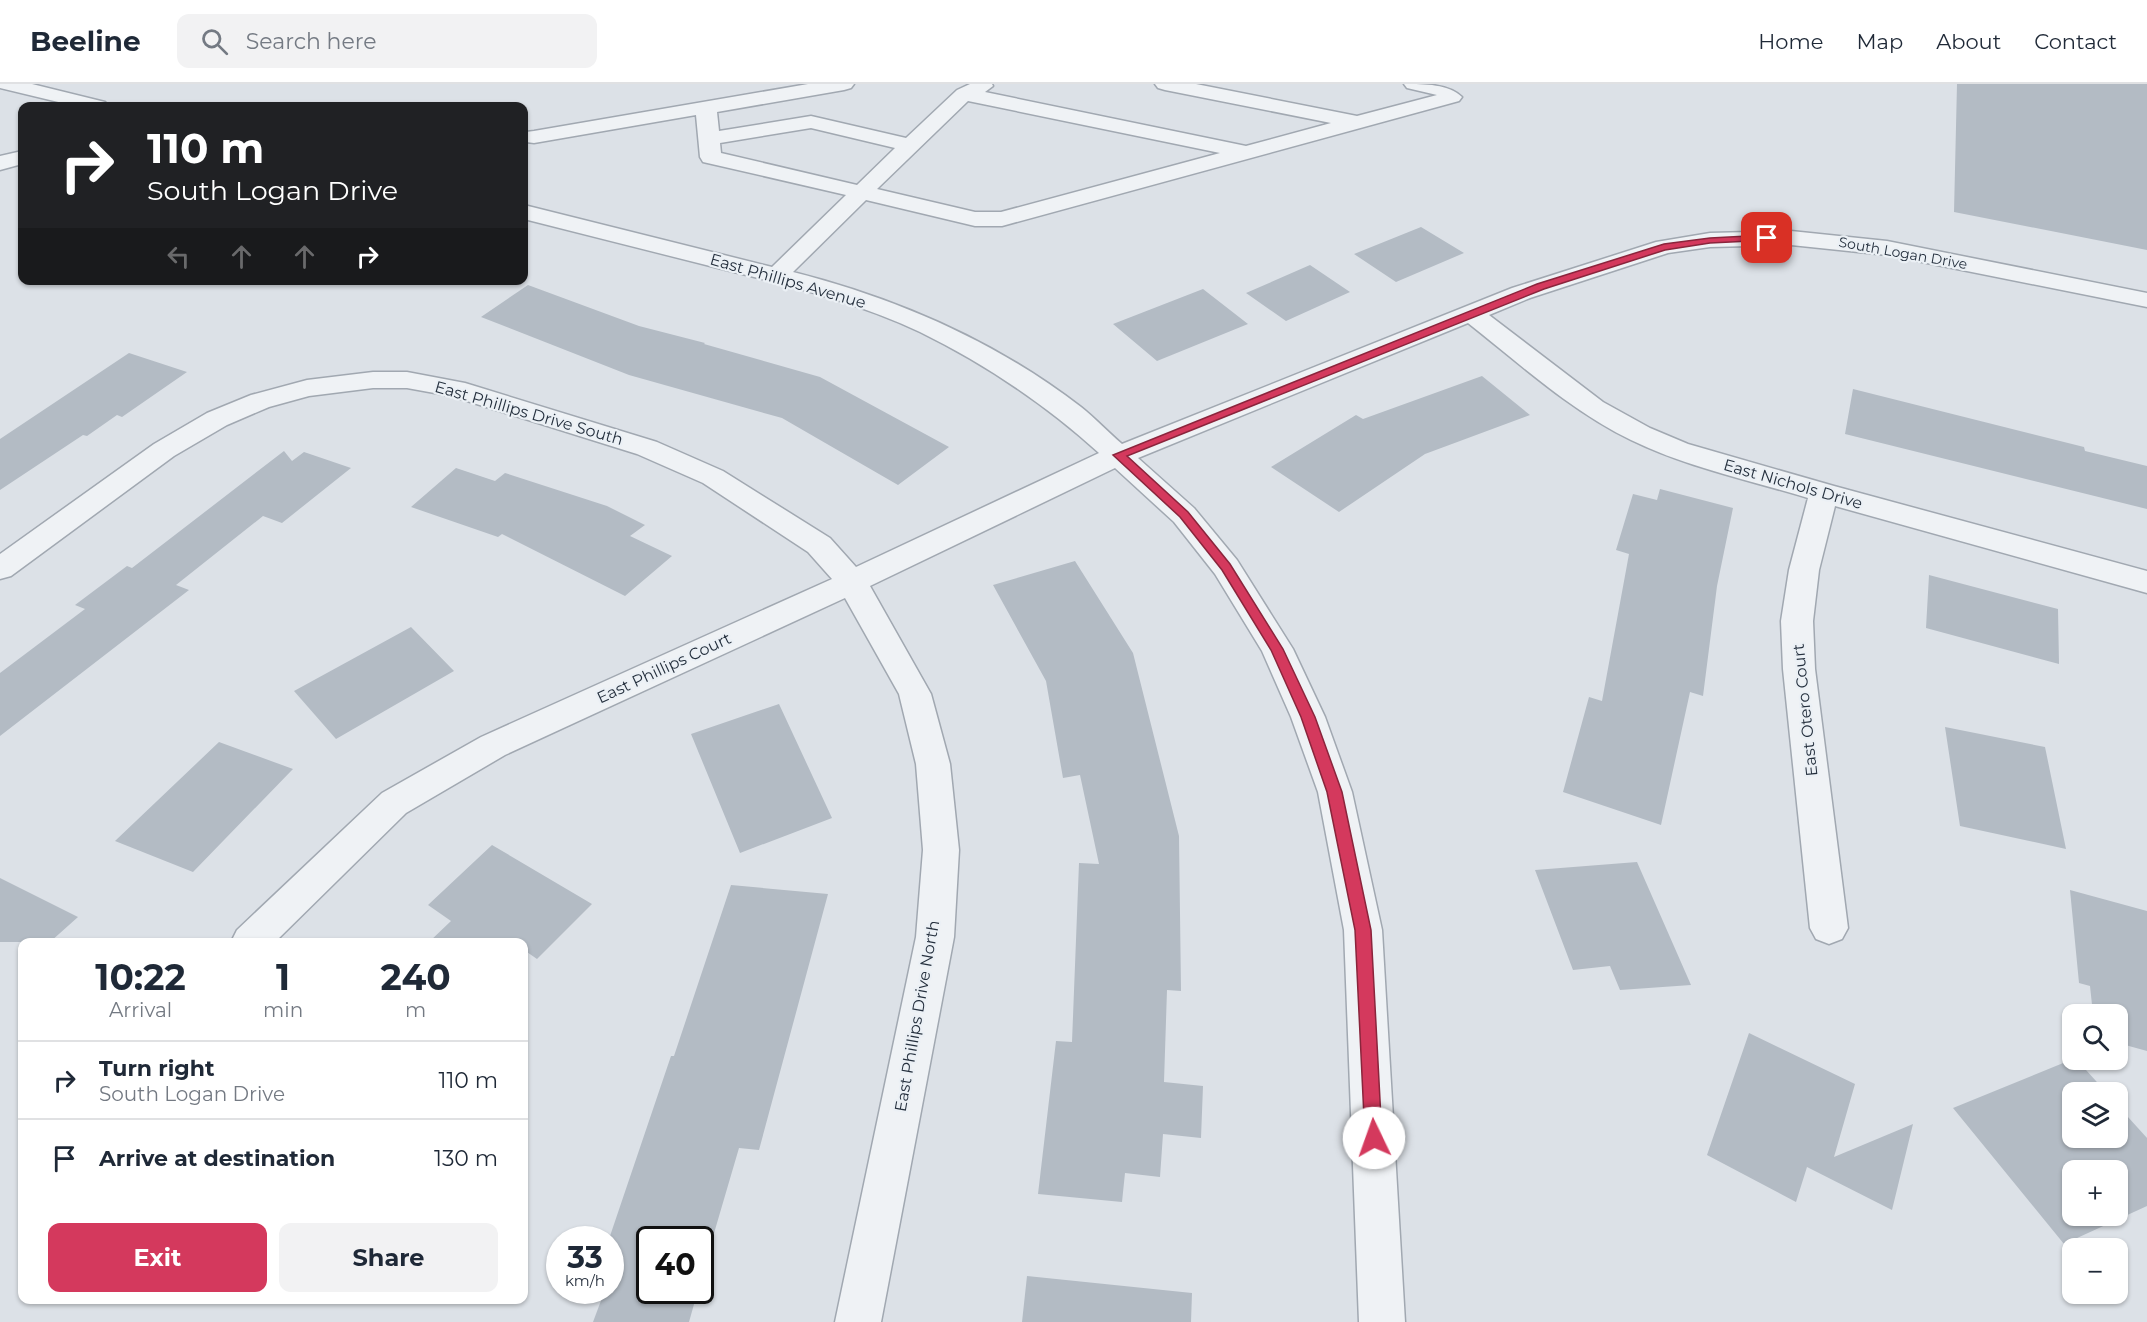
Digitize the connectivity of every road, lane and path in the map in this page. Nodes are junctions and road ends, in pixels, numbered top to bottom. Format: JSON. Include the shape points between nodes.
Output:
{"nodes":[{"id":1,"x":7,"y":84,"type":"edge"},
{"id":2,"x":844,"y":84,"type":"edge"},
{"id":3,"x":988,"y":84,"type":"edge"},
{"id":4,"x":1165,"y":84,"type":"edge"},
{"id":5,"x":1414,"y":84,"type":"edge"},
{"id":6,"x":964,"y":94,"type":"junction"},
{"id":7,"x":81,"y":102,"type":"edge"},
{"id":8,"x":706,"y":108,"type":"junction"},
{"id":9,"x":1358,"y":122,"type":"junction"},
{"id":10,"x":534,"y":137,"type":"dead end"},
{"id":11,"x":709,"y":139,"type":"junction"},
{"id":12,"x":910,"y":145,"type":"junction"},
{"id":13,"x":1244,"y":152,"type":"junction"},
{"id":14,"x":18,"y":158,"type":"edge"},
{"id":15,"x":0,"y":163,"type":"edge"},
{"id":16,"x":862,"y":192,"type":"junction"},
{"id":17,"x":528,"y":213,"type":"edge"},
{"id":18,"x":777,"y":275,"type":"junction"},
{"id":19,"x":2147,"y":300,"type":"edge"},
{"id":20,"x":1472,"y":314,"type":"junction"},
{"id":21,"x":1119,"y":455,"type":"junction"},
{"id":22,"x":1824,"y":493,"type":"junction"},
{"id":23,"x":0,"y":569,"type":"edge"},
{"id":24,"x":852,"y":582,"type":"junction"},
{"id":25,"x":2147,"y":582,"type":"edge"},
{"id":26,"x":1829,"y":928,"type":"dead end"},
{"id":27,"x":254,"y":938,"type":"edge"},
{"id":28,"x":858,"y":1322,"type":"edge"},
{"id":29,"x":1382,"y":1322,"type":"edge"}],
"edges":[{"from":1,"to":7,"type":"street"},
{"from":2,"to":8,"type":"street"},
{"from":3,"to":6,"type":"street"},
{"from":4,"to":9,"type":"street"},
{"from":5,"to":9,"type":"street","via":[[1443,89],[1452,97]]},
{"from":6,"to":12,"type":"street"},
{"from":6,"to":13,"type":"street"},
{"from":8,"to":10,"type":"street"},
{"from":8,"to":11,"type":"street"},
{"from":9,"to":13,"type":"street"},
{"from":11,"to":12,"type":"street","via":[[811,122]]},
{"from":11,"to":16,"type":"street","via":[[711,157]]},
{"from":12,"to":16,"type":"street"},
{"from":13,"to":16,"type":"street","via":[[1002,219],[975,219]]},
{"from":14,"to":15,"type":"street"},
{"from":16,"to":18,"type":"street"},
{"from":17,"to":18,"type":"street","name":"East Phillips Avenue"},
{"from":18,"to":21,"type":"street","name":"East Phillips Avenue","via":[[854,298],[927,326],[994,361],[1071,413]]},
{"from":19,"to":20,"type":"street","name":"South Logan Drive","via":[[1887,248],[1802,238],[1744,238],[1664,247],[1521,293]]},
{"from":20,"to":21,"type":"street","name":"South Logan Drive"},
{"from":20,"to":22,"type":"street","name":"East Nichols Drive","via":[[1594,408],[1640,434],[1712,461]]},
{"from":21,"to":24,"type":"street","name":"East Phillips Court"},
{"from":21,"to":29,"type":"street","name":"East Phillips Avenue","via":[[1184,515],[1226,567],[1277,649],[1308,717],[1335,792],[1363,930]]},
{"from":22,"to":25,"type":"street","name":"East Nichols Drive"},
{"from":22,"to":26,"type":"street","name":"East Otero Court","via":[[1804,570],[1797,621]]},
{"from":23,"to":24,"type":"street","name":"East Phillips Drive South","via":[[164,450],[217,419],[260,401],[307,388],[407,380],[456,389],[647,448],[712,477],[819,545]]},
{"from":24,"to":27,"type":"street","name":"East Phillips Court","via":[[493,746],[393,803]]},
{"from":24,"to":28,"type":"street","name":"East Phillips Drive North","via":[[915,694],[933,764],[941,850],[935,937]]}]}
